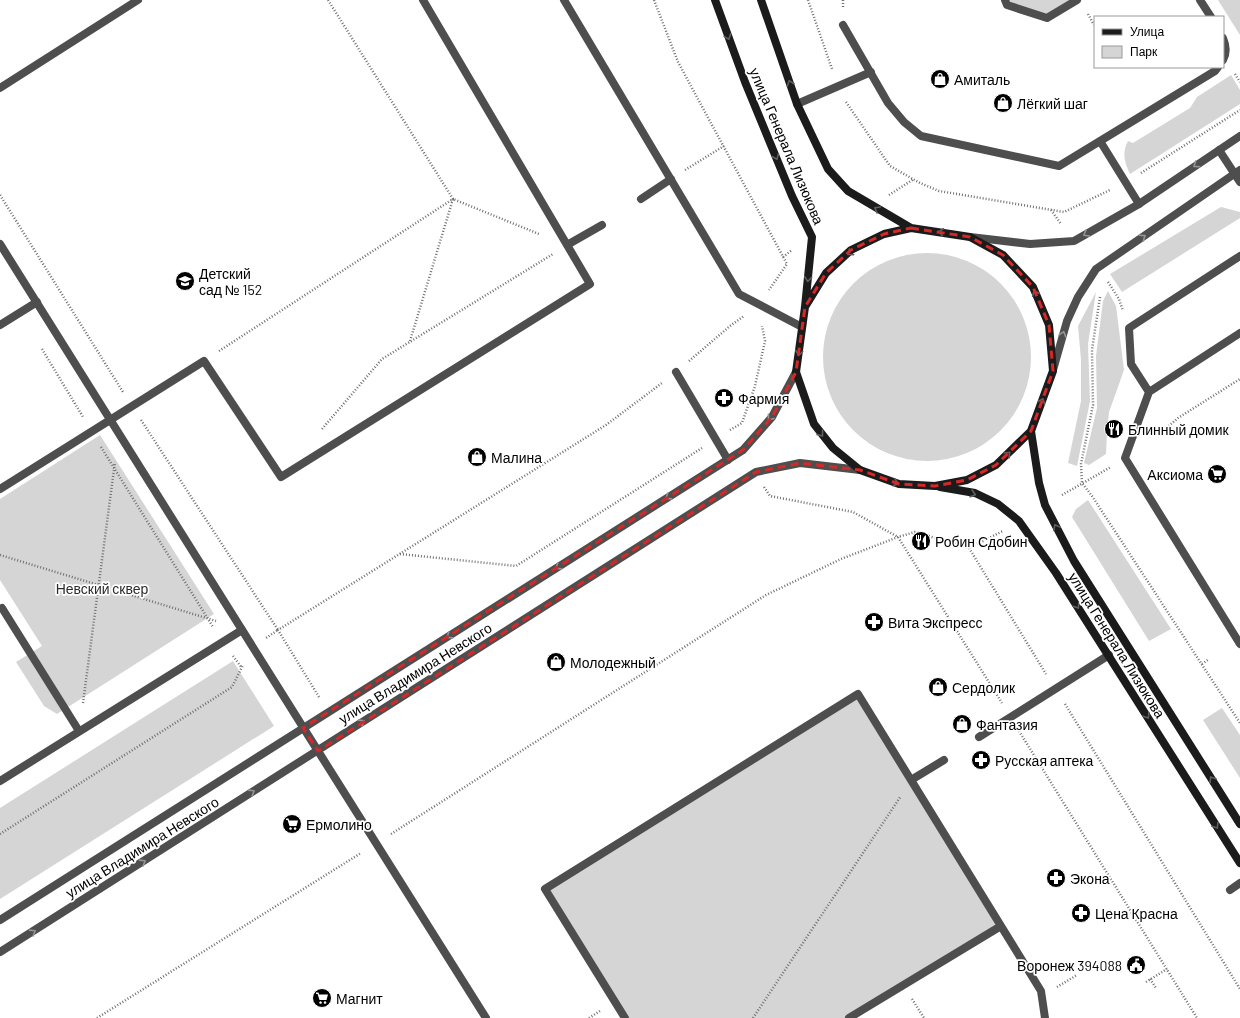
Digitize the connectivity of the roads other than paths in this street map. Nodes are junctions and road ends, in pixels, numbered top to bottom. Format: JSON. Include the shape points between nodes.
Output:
{"nodes":[{"id":1,"x":138,"y":0,"type":"edge"},
{"id":2,"x":423,"y":0,"type":"edge"},
{"id":3,"x":564,"y":0,"type":"edge"},
{"id":4,"x":714,"y":0,"type":"edge"},
{"id":5,"x":761,"y":0,"type":"edge"},
{"id":6,"x":1005,"y":0,"type":"edge"},
{"id":7,"x":1077,"y":0,"type":"edge"},
{"id":8,"x":1200,"y":0,"type":"edge"},
{"id":9,"x":1210,"y":16,"type":"edge"},
{"id":10,"x":843,"y":25,"type":"dead end"},
{"id":11,"x":1224,"y":40,"type":"edge"},
{"id":12,"x":1224,"y":57,"type":"edge"},
{"id":13,"x":1217,"y":68,"type":"edge"},
{"id":14,"x":871,"y":72,"type":"junction"},
{"id":15,"x":0,"y":88,"type":"edge"},
{"id":16,"x":797,"y":104,"type":"junction"},
{"id":17,"x":1240,"y":136,"type":"edge"},
{"id":18,"x":1100,"y":141,"type":"junction"},
{"id":19,"x":1219,"y":150,"type":"junction"},
{"id":20,"x":1238,"y":172,"type":"edge"},
{"id":21,"x":670,"y":179,"type":"junction"},
{"id":22,"x":1240,"y":182,"type":"edge"},
{"id":23,"x":641,"y":199,"type":"dead end"},
{"id":24,"x":1139,"y":204,"type":"junction"},
{"id":25,"x":602,"y":225,"type":"dead end"},
{"id":26,"x":911,"y":228,"type":"junction"},
{"id":27,"x":970,"y":236,"type":"junction"},
{"id":28,"x":0,"y":244,"type":"edge"},
{"id":29,"x":567,"y":245,"type":"junction"},
{"id":30,"x":1240,"y":256,"type":"edge"},
{"id":31,"x":36,"y":302,"type":"junction"},
{"id":32,"x":805,"y":307,"type":"junction"},
{"id":33,"x":0,"y":325,"type":"edge"},
{"id":34,"x":802,"y":327,"type":"junction"},
{"id":35,"x":1240,"y":333,"type":"edge"},
{"id":36,"x":1053,"y":371,"type":"junction"},
{"id":37,"x":676,"y":372,"type":"road end"},
{"id":38,"x":796,"y":372,"type":"junction"},
{"id":39,"x":1149,"y":392,"type":"junction"},
{"id":40,"x":110,"y":420,"type":"junction"},
{"id":41,"x":1031,"y":431,"type":"junction"},
{"id":42,"x":728,"y":460,"type":"junction"},
{"id":43,"x":860,"y":470,"type":"junction"},
{"id":44,"x":935,"y":486,"type":"junction"},
{"id":45,"x":0,"y":489,"type":"edge"},
{"id":46,"x":2,"y":608,"type":"dead end"},
{"id":47,"x":242,"y":630,"type":"junction"},
{"id":48,"x":1240,"y":644,"type":"edge"},
{"id":49,"x":1108,"y":655,"type":"junction"},
{"id":50,"x":303,"y":728,"type":"junction"},
{"id":51,"x":79,"y":732,"type":"junction"},
{"id":52,"x":979,"y":737,"type":"dead end"},
{"id":53,"x":318,"y":751,"type":"junction"},
{"id":54,"x":944,"y":760,"type":"dead end"},
{"id":55,"x":911,"y":780,"type":"junction"},
{"id":56,"x":0,"y":781,"type":"edge"},
{"id":57,"x":1240,"y":824,"type":"edge"},
{"id":58,"x":1240,"y":863,"type":"edge"},
{"id":59,"x":1240,"y":883,"type":"edge"},
{"id":60,"x":1230,"y":890,"type":"dead end"},
{"id":61,"x":0,"y":920,"type":"edge"},
{"id":62,"x":1000,"y":926,"type":"junction"},
{"id":63,"x":0,"y":952,"type":"edge"},
{"id":64,"x":486,"y":1018,"type":"edge"},
{"id":65,"x":625,"y":1018,"type":"edge"},
{"id":66,"x":850,"y":1018,"type":"edge"},
{"id":67,"x":1045,"y":1018,"type":"edge"}],
"edges":[{"from":1,"to":15,"type":"street"},
{"from":2,"to":29,"type":"street"},
{"from":3,"to":21,"type":"street"},
{"from":4,"to":32,"type":"main road","name":"улица Генерала Лизюкова","one_way":true,"via":[[792,196],[812,237]]},
{"from":16,"to":5,"type":"main road","name":"улица Генерала Лизюкова","one_way":true},
{"from":6,"to":7,"type":"street","via":[[1007,5],[1047,18]]},
{"from":8,"to":9,"type":"street"},
{"from":10,"to":14,"type":"street"},
{"from":11,"to":12,"type":"street"},
{"from":13,"to":18,"type":"street"},
{"from":14,"to":16,"type":"street"},
{"from":14,"to":18,"type":"street","via":[[888,103],[904,122],[921,136],[1060,166]]},
{"from":26,"to":16,"type":"main road","name":"улица Генерала Лизюкова","one_way":true,"via":[[848,191],[828,169]]},
{"from":17,"to":19,"type":"street"},
{"from":18,"to":24,"type":"street"},
{"from":19,"to":20,"type":"street"},
{"from":19,"to":24,"type":"street","one_way":true},
{"from":20,"to":22,"type":"street"},
{"from":36,"to":20,"type":"street","one_way":true,"via":[[1067,321],[1078,297],[1096,269]]},
{"from":21,"to":23,"type":"street"},
{"from":21,"to":34,"type":"street","via":[[739,294]]},
{"from":24,"to":27,"type":"street","one_way":true,"via":[[1074,241],[1030,244]]},
{"from":25,"to":29,"type":"street"},
{"from":27,"to":26,"type":"main road","one_way":true},
{"from":26,"to":32,"type":"main road","one_way":true,"via":[[884,234],[851,250],[826,273]]},
{"from":36,"to":27,"type":"main road","one_way":true,"via":[[1049,325],[1033,287],[1003,255]]},
{"from":28,"to":31,"type":"street"},
{"from":29,"to":40,"type":"street","via":[[590,284],[281,477],[204,361]]},
{"from":30,"to":39,"type":"street","via":[[1129,328],[1131,364]]},
{"from":31,"to":33,"type":"street"},
{"from":31,"to":40,"type":"street"},
{"from":32,"to":34,"type":"main road","name":"улица Генерала Лизюкова"},
{"from":34,"to":38,"type":"main road","name":"улица Генерала Лизюкова","one_way":true},
{"from":35,"to":39,"type":"street"},
{"from":41,"to":36,"type":"main road","one_way":true},
{"from":37,"to":42,"type":"street"},
{"from":38,"to":42,"type":"street","name":"улица Владимира Невского","one_way":true,"via":[[772,417],[742,450]]},
{"from":38,"to":43,"type":"main road","one_way":true,"via":[[814,424],[832,448]]},
{"from":39,"to":48,"type":"street","via":[[1124,458]]},
{"from":40,"to":45,"type":"street"},
{"from":40,"to":47,"type":"street"},
{"from":44,"to":41,"type":"main road","one_way":true,"via":[[967,480],[996,465]]},
{"from":57,"to":41,"type":"main road","name":"улица Генерала Лизюкова","one_way":true,"via":[[1074,561],[1045,505]]},
{"from":42,"to":50,"type":"street","name":"улица Владимира Невского","one_way":true},
{"from":43,"to":44,"type":"main road","one_way":true,"via":[[899,484]]},
{"from":53,"to":43,"type":"street","name":"улица Владимира Невского","one_way":true,"via":[[756,472],[800,462]]},
{"from":44,"to":49,"type":"main road","name":"улица Генерала Лизюкова","one_way":true,"via":[[975,494],[998,504],[1019,521],[1056,573]]},
{"from":46,"to":51,"type":"street"},
{"from":47,"to":50,"type":"street"},
{"from":47,"to":51,"type":"street"},
{"from":49,"to":52,"type":"street"},
{"from":49,"to":58,"type":"main road","name":"улица Генерала Лизюкова","one_way":true},
{"from":50,"to":53,"type":"street"},
{"from":50,"to":61,"type":"street","name":"улица Владимира Невского"},
{"from":51,"to":56,"type":"street"},
{"from":63,"to":53,"type":"street","name":"улица Владимира Невского","one_way":true},
{"from":53,"to":64,"type":"street"},
{"from":54,"to":55,"type":"street"},
{"from":55,"to":62,"type":"street"},
{"from":55,"to":65,"type":"street","via":[[858,694],[545,889]]},
{"from":59,"to":60,"type":"street"},
{"from":62,"to":66,"type":"street"},
{"from":62,"to":67,"type":"street","via":[[1040,991]]}]}
